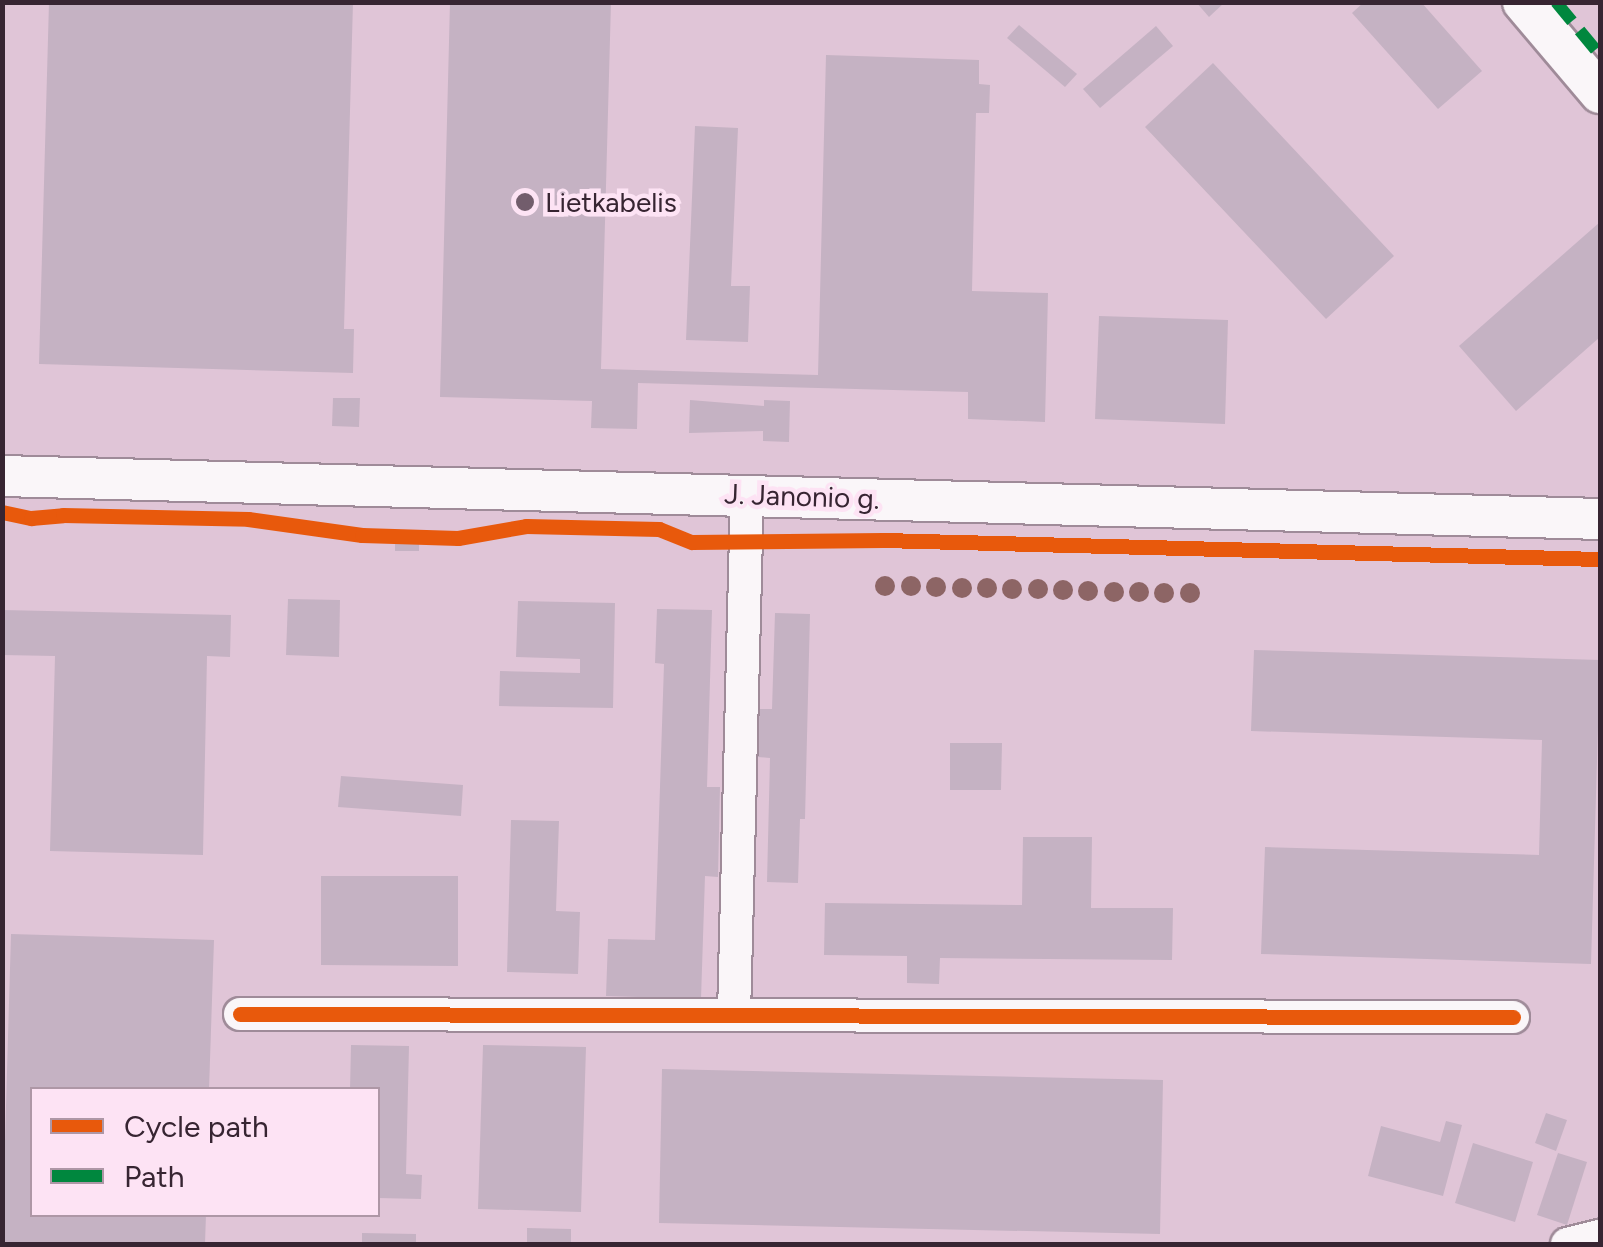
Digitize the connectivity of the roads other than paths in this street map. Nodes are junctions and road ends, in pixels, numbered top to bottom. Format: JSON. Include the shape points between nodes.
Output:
{"nodes":[{"id":1,"x":1523,"y":2,"type":"edge"},
{"id":2,"x":1600,"y":93,"type":"edge"},
{"id":3,"x":2,"y":476,"type":"edge"},
{"id":4,"x":747,"y":494,"type":"junction"},
{"id":5,"x":1600,"y":519,"type":"edge"},
{"id":6,"x":240,"y":1014,"type":"dead end"},
{"id":7,"x":734,"y":1015,"type":"junction"},
{"id":8,"x":1512,"y":1017,"type":"dead end"},
{"id":9,"x":1600,"y":1236,"type":"edge"},
{"id":10,"x":1567,"y":1244,"type":"edge"}],
"edges":[{"from":1,"to":2,"type":"main road"},
{"from":3,"to":4,"type":"main road","name":"J. Janonio g."},
{"from":4,"to":5,"type":"main road","name":"J. Janonio g."},
{"from":4,"to":7,"type":"street"},
{"from":6,"to":7,"type":"street"},
{"from":7,"to":8,"type":"street"},
{"from":9,"to":10,"type":"street"}]}
